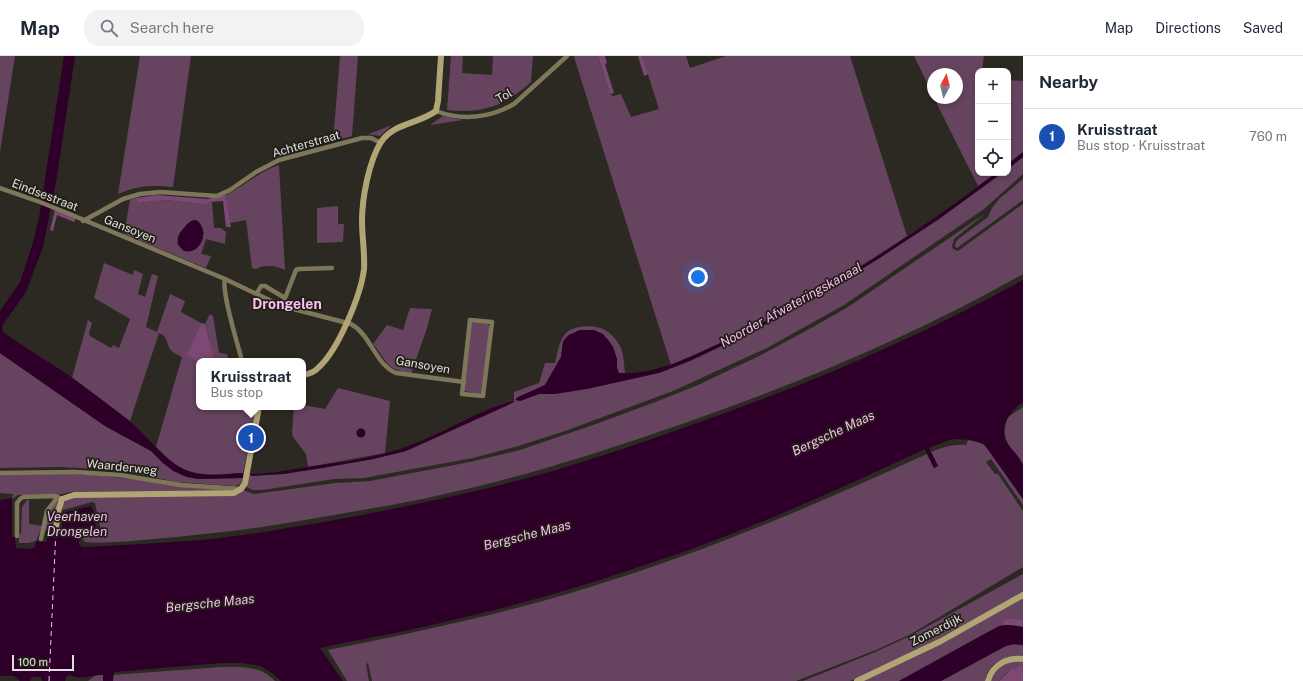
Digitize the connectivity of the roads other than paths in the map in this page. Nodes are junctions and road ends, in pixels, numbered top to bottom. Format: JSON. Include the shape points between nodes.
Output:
{"nodes":[{"id":1,"x":441,"y":56,"type":"edge"},
{"id":2,"x":567,"y":56,"type":"edge"},
{"id":3,"x":436,"y":111,"type":"junction"},
{"id":4,"x":381,"y":143,"type":"junction"},
{"id":5,"x":0,"y":188,"type":"edge"},
{"id":6,"x":83,"y":221,"type":"junction"},
{"id":7,"x":332,"y":268,"type":"dead end"},
{"id":8,"x":225,"y":279,"type":"junction"},
{"id":9,"x":257,"y":293,"type":"junction"},
{"id":10,"x":285,"y":298,"type":"junction"},
{"id":11,"x":282,"y":306,"type":"junction"},
{"id":12,"x":346,"y":323,"type":"junction"},
{"id":13,"x":241,"y":358,"type":"edge"},
{"id":14,"x":306,"y":374,"type":"edge"},
{"id":15,"x":464,"y":382,"type":"junction"},
{"id":16,"x":258,"y":410,"type":"edge"},
{"id":17,"x":0,"y":473,"type":"edge"},
{"id":18,"x":241,"y":489,"type":"junction"},
{"id":19,"x":60,"y":498,"type":"junction"},
{"id":20,"x":56,"y":528,"type":"dead end"},
{"id":21,"x":16,"y":536,"type":"dead end"},
{"id":22,"x":41,"y":539,"type":"dead end"},
{"id":23,"x":1023,"y":596,"type":"edge"},
{"id":24,"x":1023,"y":659,"type":"edge"},
{"id":25,"x":857,"y":681,"type":"edge"},
{"id":26,"x":988,"y":681,"type":"edge"}],
"edges":[{"from":1,"to":3,"type":"street"},
{"from":2,"to":3,"type":"street","name":"Tol","via":[[506,109],[467,118]]},
{"from":3,"to":4,"type":"street","via":[[425,118],[397,127],[387,134]]},
{"from":4,"to":6,"type":"street","name":"Achterstraat","via":[[371,138],[362,138],[279,160],[217,196],[160,192],[140,194],[123,199]]},
{"from":4,"to":12,"type":"street","via":[[370,170],[363,206],[363,276]]},
{"from":5,"to":6,"type":"street","name":"Eindsestraat"},
{"from":6,"to":8,"type":"street","name":"Gansoyen"},
{"from":7,"to":10,"type":"street","via":[[296,270]]},
{"from":8,"to":9,"type":"street","name":"Gansoyen"},
{"from":8,"to":13,"type":"street","via":[[226,298]]},
{"from":9,"to":10,"type":"street","via":[[260,286],[265,286]]},
{"from":9,"to":11,"type":"street","name":"Gansoyen"},
{"from":10,"to":11,"type":"street"},
{"from":11,"to":12,"type":"street","name":"Gansoyen"},
{"from":12,"to":14,"type":"street","via":[[325,361],[314,371]]},
{"from":12,"to":15,"type":"street","name":"Gansoyen","via":[[355,326],[364,335],[383,365],[396,373]]},
{"from":15,"to":15,"type":"street","name":"Gansoyen","via":[[470,320],[492,322],[483,396],[462,394]]},
{"from":16,"to":18,"type":"street","via":[[245,483]]},
{"from":17,"to":18,"type":"street","name":"Waarderweg","via":[[75,472],[120,475],[181,485]]},
{"from":18,"to":19,"type":"street","via":[[229,494],[80,494]]},
{"from":19,"to":20,"type":"street"},
{"from":19,"to":21,"type":"street","via":[[54,496],[20,499],[17,503]]},
{"from":19,"to":22,"type":"street","via":[[47,511]]},
{"from":23,"to":25,"type":"street","name":"Zomerdijk","via":[[940,641]]},
{"from":24,"to":26,"type":"street","via":[[1011,659],[999,664],[992,670]]}]}
